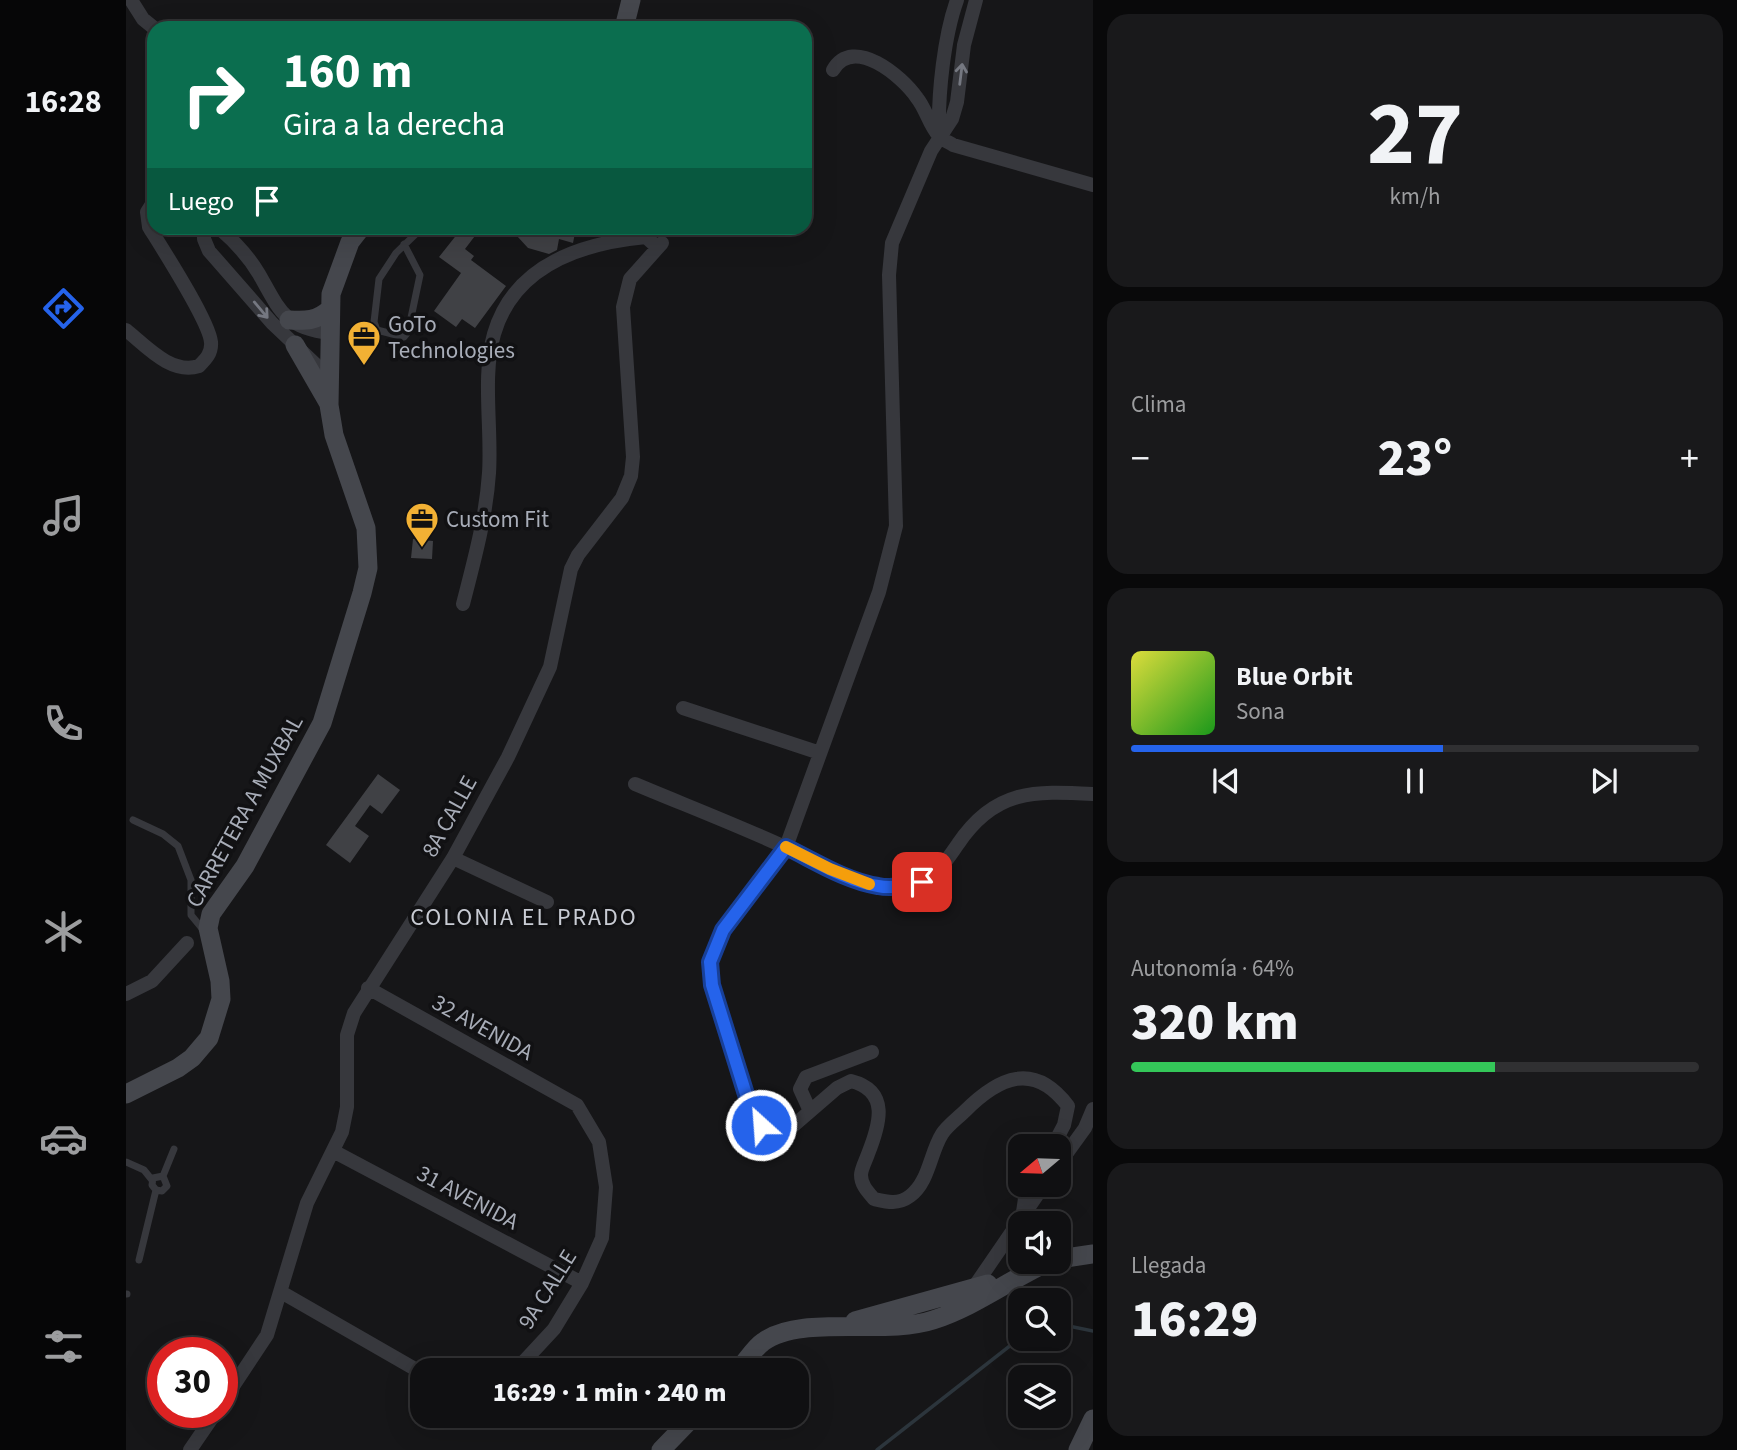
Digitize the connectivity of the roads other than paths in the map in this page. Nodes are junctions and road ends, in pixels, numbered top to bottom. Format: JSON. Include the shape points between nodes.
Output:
{"nodes":[{"id":1,"x":131,"y":0,"type":"edge"},
{"id":2,"x":631,"y":0,"type":"edge"},
{"id":3,"x":957,"y":0,"type":"edge"},
{"id":4,"x":976,"y":0,"type":"edge"},
{"id":5,"x":626,"y":21,"type":"edge"},
{"id":6,"x":147,"y":22,"type":"edge"},
{"id":7,"x":833,"y":70,"type":"dead end"},
{"id":8,"x":940,"y":137,"type":"junction"},
{"id":9,"x":1093,"y":185,"type":"edge"},
{"id":10,"x":154,"y":235,"type":"edge"},
{"id":11,"x":204,"y":235,"type":"edge"},
{"id":12,"x":226,"y":235,"type":"edge"},
{"id":13,"x":356,"y":235,"type":"edge"},
{"id":14,"x":414,"y":235,"type":"edge"},
{"id":15,"x":404,"y":244,"type":"junction"},
{"id":16,"x":249,"y":260,"type":"junction"},
{"id":17,"x":233,"y":276,"type":"junction"},
{"id":18,"x":330,"y":309,"type":"junction"},
{"id":19,"x":289,"y":320,"type":"junction"},
{"id":20,"x":126,"y":330,"type":"edge"},
{"id":21,"x":330,"y":333,"type":"junction"},
{"id":22,"x":295,"y":345,"type":"junction"},
{"id":23,"x":330,"y":378,"type":"junction"},
{"id":24,"x":330,"y":405,"type":"junction"},
{"id":25,"x":463,"y":604,"type":"dead end"},
{"id":26,"x":683,"y":708,"type":"dead end"},
{"id":27,"x":820,"y":753,"type":"junction"},
{"id":28,"x":635,"y":784,"type":"dead end"},
{"id":29,"x":1093,"y":794,"type":"edge"},
{"id":30,"x":134,"y":820,"type":"dead end"},
{"id":31,"x":786,"y":847,"type":"junction"},
{"id":32,"x":453,"y":858,"type":"junction"},
{"id":33,"x":547,"y":902,"type":"dead end"},
{"id":34,"x":208,"y":934,"type":"junction"},
{"id":35,"x":187,"y":943,"type":"dead end"},
{"id":36,"x":368,"y":988,"type":"junction"},
{"id":37,"x":126,"y":994,"type":"edge"},
{"id":38,"x":872,"y":1052,"type":"dead end"},
{"id":39,"x":126,"y":1094,"type":"edge"},
{"id":40,"x":577,"y":1105,"type":"joint"},
{"id":41,"x":1093,"y":1109,"type":"edge"},
{"id":42,"x":810,"y":1111,"type":"junction"},
{"id":43,"x":1089,"y":1126,"type":"edge"},
{"id":44,"x":1059,"y":1134,"type":"edge"},
{"id":45,"x":174,"y":1149,"type":"dead end"},
{"id":46,"x":1071,"y":1149,"type":"edge"},
{"id":47,"x":333,"y":1151,"type":"junction"},
{"id":48,"x":126,"y":1161,"type":"edge"},
{"id":49,"x":163,"y":1176,"type":"junction"},
{"id":50,"x":152,"y":1181,"type":"junction"},
{"id":51,"x":156,"y":1190,"type":"junction"},
{"id":52,"x":1008,"y":1236,"type":"edge"},
{"id":53,"x":1093,"y":1254,"type":"edge"},
{"id":54,"x":1071,"y":1257,"type":"edge"},
{"id":55,"x":139,"y":1260,"type":"dead end"},
{"id":56,"x":1023,"y":1274,"type":"edge"},
{"id":57,"x":1009,"y":1281,"type":"junction"},
{"id":58,"x":582,"y":1283,"type":"junction"},
{"id":59,"x":972,"y":1290,"type":"junction"},
{"id":60,"x":281,"y":1292,"type":"junction"},
{"id":61,"x":947,"y":1309,"type":"junction"},
{"id":62,"x":527,"y":1358,"type":"edge"},
{"id":63,"x":748,"y":1358,"type":"edge"},
{"id":64,"x":410,"y":1366,"type":"edge"},
{"id":65,"x":238,"y":1380,"type":"edge"},
{"id":66,"x":1093,"y":1419,"type":"edge"},
{"id":67,"x":205,"y":1428,"type":"edge"},
{"id":68,"x":682,"y":1428,"type":"edge"},
{"id":69,"x":190,"y":1450,"type":"edge"},
{"id":70,"x":661,"y":1450,"type":"edge"},
{"id":71,"x":1078,"y":1450,"type":"edge"}],
"edges":[{"from":1,"to":6,"type":"street"},
{"from":2,"to":5,"type":"main road"},
{"from":3,"to":8,"type":"street","via":[[947,49]]},
{"from":8,"to":4,"type":"street","one_way":true,"via":[[957,102],[964,45]]},
{"from":7,"to":8,"type":"street","via":[[846,56],[881,64],[917,97]]},
{"from":8,"to":9,"type":"street","via":[[953,145]]},
{"from":8,"to":27,"type":"street","via":[[892,243],[889,275],[897,526],[879,592]]},
{"from":10,"to":20,"type":"street","via":[[203,320],[210,351],[199,366],[180,368]]},
{"from":11,"to":17,"type":"street","via":[[205,245]]},
{"from":12,"to":16,"type":"street"},
{"from":13,"to":18,"type":"main road","name":"CARRETERA A MUXBAL","via":[[335,279]]},
{"from":14,"to":15,"type":"lane"},
{"from":15,"to":15,"type":"lane","via":[[379,279],[374,322],[377,330],[404,337],[419,275]]},
{"from":16,"to":17,"type":"street"},
{"from":16,"to":19,"type":"street","via":[[272,301]]},
{"from":17,"to":22,"type":"street","one_way":true},
{"from":18,"to":19,"type":"main road","via":[[315,319]]},
{"from":18,"to":21,"type":"main road","name":"CARRETERA A MUXBAL"},
{"from":19,"to":21,"type":"street"},
{"from":21,"to":23,"type":"main road","name":"CARRETERA A MUXBAL"},
{"from":22,"to":23,"type":"street"},
{"from":22,"to":24,"type":"main road"},
{"from":23,"to":24,"type":"main road","name":"CARRETERA A MUXBAL"},
{"from":24,"to":34,"type":"main road","name":"CARRETERA A MUXBAL","via":[[334,435],[366,528],[368,568],[322,723],[245,866],[218,900]]},
{"from":25,"to":32,"type":"street","name":"8A CALLE","via":[[480,541],[489,472],[491,360],[494,335],[506,304],[534,272],[586,248],[646,237],[659,245],[630,279],[624,307],[632,476],[622,498],[570,569],[545,682]]},
{"from":26,"to":27,"type":"street"},
{"from":27,"to":31,"type":"street"},
{"from":28,"to":31,"type":"street"},
{"from":29,"to":31,"type":"street","via":[[1036,791],[1015,798],[974,821],[939,870],[922,882],[878,886]]},
{"from":30,"to":34,"type":"lane","via":[[178,846],[191,880],[191,915]]},
{"from":31,"to":42,"type":"street","via":[[723,930],[710,962],[712,985],[749,1104],[761,1125],[777,1131],[793,1126]]},
{"from":32,"to":33,"type":"street"},
{"from":32,"to":36,"type":"street","name":"8A CALLE"},
{"from":34,"to":39,"type":"main road","name":"CARRETERA A MUXBAL","via":[[220,981],[209,1038],[178,1068]]},
{"from":35,"to":37,"type":"street","via":[[152,981]]},
{"from":36,"to":40,"type":"street","name":"32 AVENIDA"},
{"from":36,"to":47,"type":"street","name":"8A CALLE","via":[[347,1035],[347,1107]]},
{"from":38,"to":42,"type":"street","via":[[806,1077],[800,1089]]},
{"from":40,"to":58,"type":"street","name":"9A CALLE","via":[[599,1142],[606,1187],[602,1238]]},
{"from":41,"to":43,"type":"street"},
{"from":42,"to":44,"type":"street","via":[[851,1081],[866,1085],[878,1102],[879,1119],[860,1174],[863,1186],[874,1199],[896,1203],[911,1195],[929,1169],[942,1134],[991,1087],[1016,1077],[1047,1084],[1068,1106]]},
{"from":43,"to":46,"type":"street"},
{"from":45,"to":49,"type":"lane"},
{"from":47,"to":58,"type":"street","name":"31 AVENIDA"},
{"from":47,"to":60,"type":"street","name":"8A CALLE","via":[[307,1203]]},
{"from":48,"to":50,"type":"lane","via":[[144,1170]]},
{"from":49,"to":50,"type":"lane"},
{"from":49,"to":51,"type":"lane","via":[[167,1186]]},
{"from":50,"to":51,"type":"lane"},
{"from":51,"to":55,"type":"lane"},
{"from":52,"to":59,"type":"street"},
{"from":53,"to":54,"type":"main road"},
{"from":56,"to":57,"type":"main road"},
{"from":57,"to":59,"type":"main road"},
{"from":57,"to":61,"type":"main road","via":[[988,1296]]},
{"from":58,"to":62,"type":"street","name":"9A CALLE","via":[[554,1329]]},
{"from":59,"to":61,"type":"main road"},
{"from":60,"to":64,"type":"street"},
{"from":60,"to":65,"type":"street","name":"8A CALLE","via":[[262,1346]]},
{"from":61,"to":63,"type":"main road","via":[[786,1333],[763,1341]]},
{"from":66,"to":71,"type":"main road"},
{"from":67,"to":69,"type":"street"},
{"from":68,"to":70,"type":"main road"}]}
